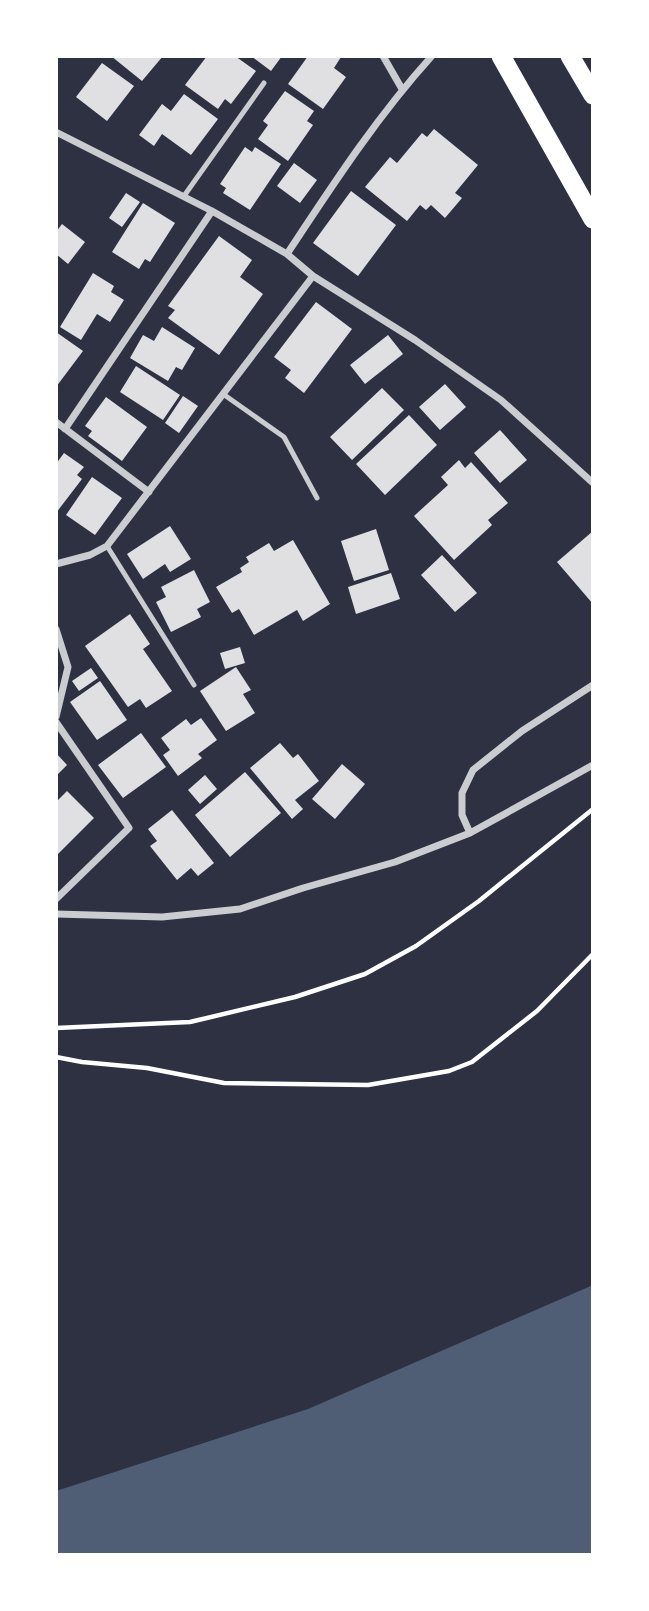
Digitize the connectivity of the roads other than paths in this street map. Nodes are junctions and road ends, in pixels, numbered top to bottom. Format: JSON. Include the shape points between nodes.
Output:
{"nodes":[{"id":1,"x":383,"y":56,"type":"edge"},
{"id":2,"x":500,"y":56,"type":"edge"},
{"id":3,"x":570,"y":56,"type":"edge"},
{"id":4,"x":431,"y":57,"type":"edge"},
{"id":5,"x":264,"y":83,"type":"dead end"},
{"id":6,"x":402,"y":89,"type":"junction"},
{"id":7,"x":593,"y":95,"type":"edge"},
{"id":8,"x":56,"y":132,"type":"edge"},
{"id":9,"x":184,"y":197,"type":"junction"},
{"id":10,"x":212,"y":211,"type":"junction"},
{"id":11,"x":593,"y":219,"type":"edge"},
{"id":12,"x":287,"y":254,"type":"junction"},
{"id":13,"x":313,"y":276,"type":"junction"},
{"id":14,"x":223,"y":394,"type":"junction"},
{"id":15,"x":56,"y":422,"type":"edge"},
{"id":16,"x":65,"y":429,"type":"junction"},
{"id":17,"x":593,"y":483,"type":"edge"},
{"id":18,"x":149,"y":492,"type":"junction"},
{"id":19,"x":317,"y":498,"type":"dead end"},
{"id":20,"x":107,"y":546,"type":"junction"},
{"id":21,"x":56,"y":564,"type":"edge"},
{"id":22,"x":56,"y":629,"type":"edge"},
{"id":23,"x":194,"y":685,"type":"dead end"},
{"id":24,"x":593,"y":685,"type":"edge"},
{"id":25,"x":56,"y":719,"type":"edge"},
{"id":26,"x":593,"y":765,"type":"edge"},
{"id":27,"x":470,"y":833,"type":"junction"},
{"id":28,"x":56,"y":899,"type":"edge"},
{"id":29,"x":56,"y":914,"type":"edge"}],
"edges":[{"from":1,"to":6,"type":"street"},
{"from":2,"to":11,"type":"highway"},
{"from":3,"to":7,"type":"highway"},
{"from":4,"to":6,"type":"street"},
{"from":5,"to":9,"type":"lane"},
{"from":6,"to":12,"type":"street"},
{"from":8,"to":9,"type":"street"},
{"from":9,"to":10,"type":"street"},
{"from":10,"to":12,"type":"street"},
{"from":10,"to":16,"type":"street"},
{"from":12,"to":13,"type":"street"},
{"from":13,"to":14,"type":"street"},
{"from":13,"to":17,"type":"street","via":[[501,400]]},
{"from":14,"to":18,"type":"street"},
{"from":14,"to":19,"type":"lane","via":[[284,437]]},
{"from":15,"to":16,"type":"street"},
{"from":16,"to":18,"type":"street"},
{"from":18,"to":20,"type":"street"},
{"from":20,"to":21,"type":"street"},
{"from":20,"to":23,"type":"lane"},
{"from":22,"to":25,"type":"street","via":[[68,667]]},
{"from":24,"to":27,"type":"street","via":[[473,770],[462,793],[462,815]]},
{"from":25,"to":28,"type":"street","via":[[129,828]]},
{"from":26,"to":27,"type":"street"},
{"from":27,"to":29,"type":"street","via":[[395,862],[240,909],[162,917]]}]}
